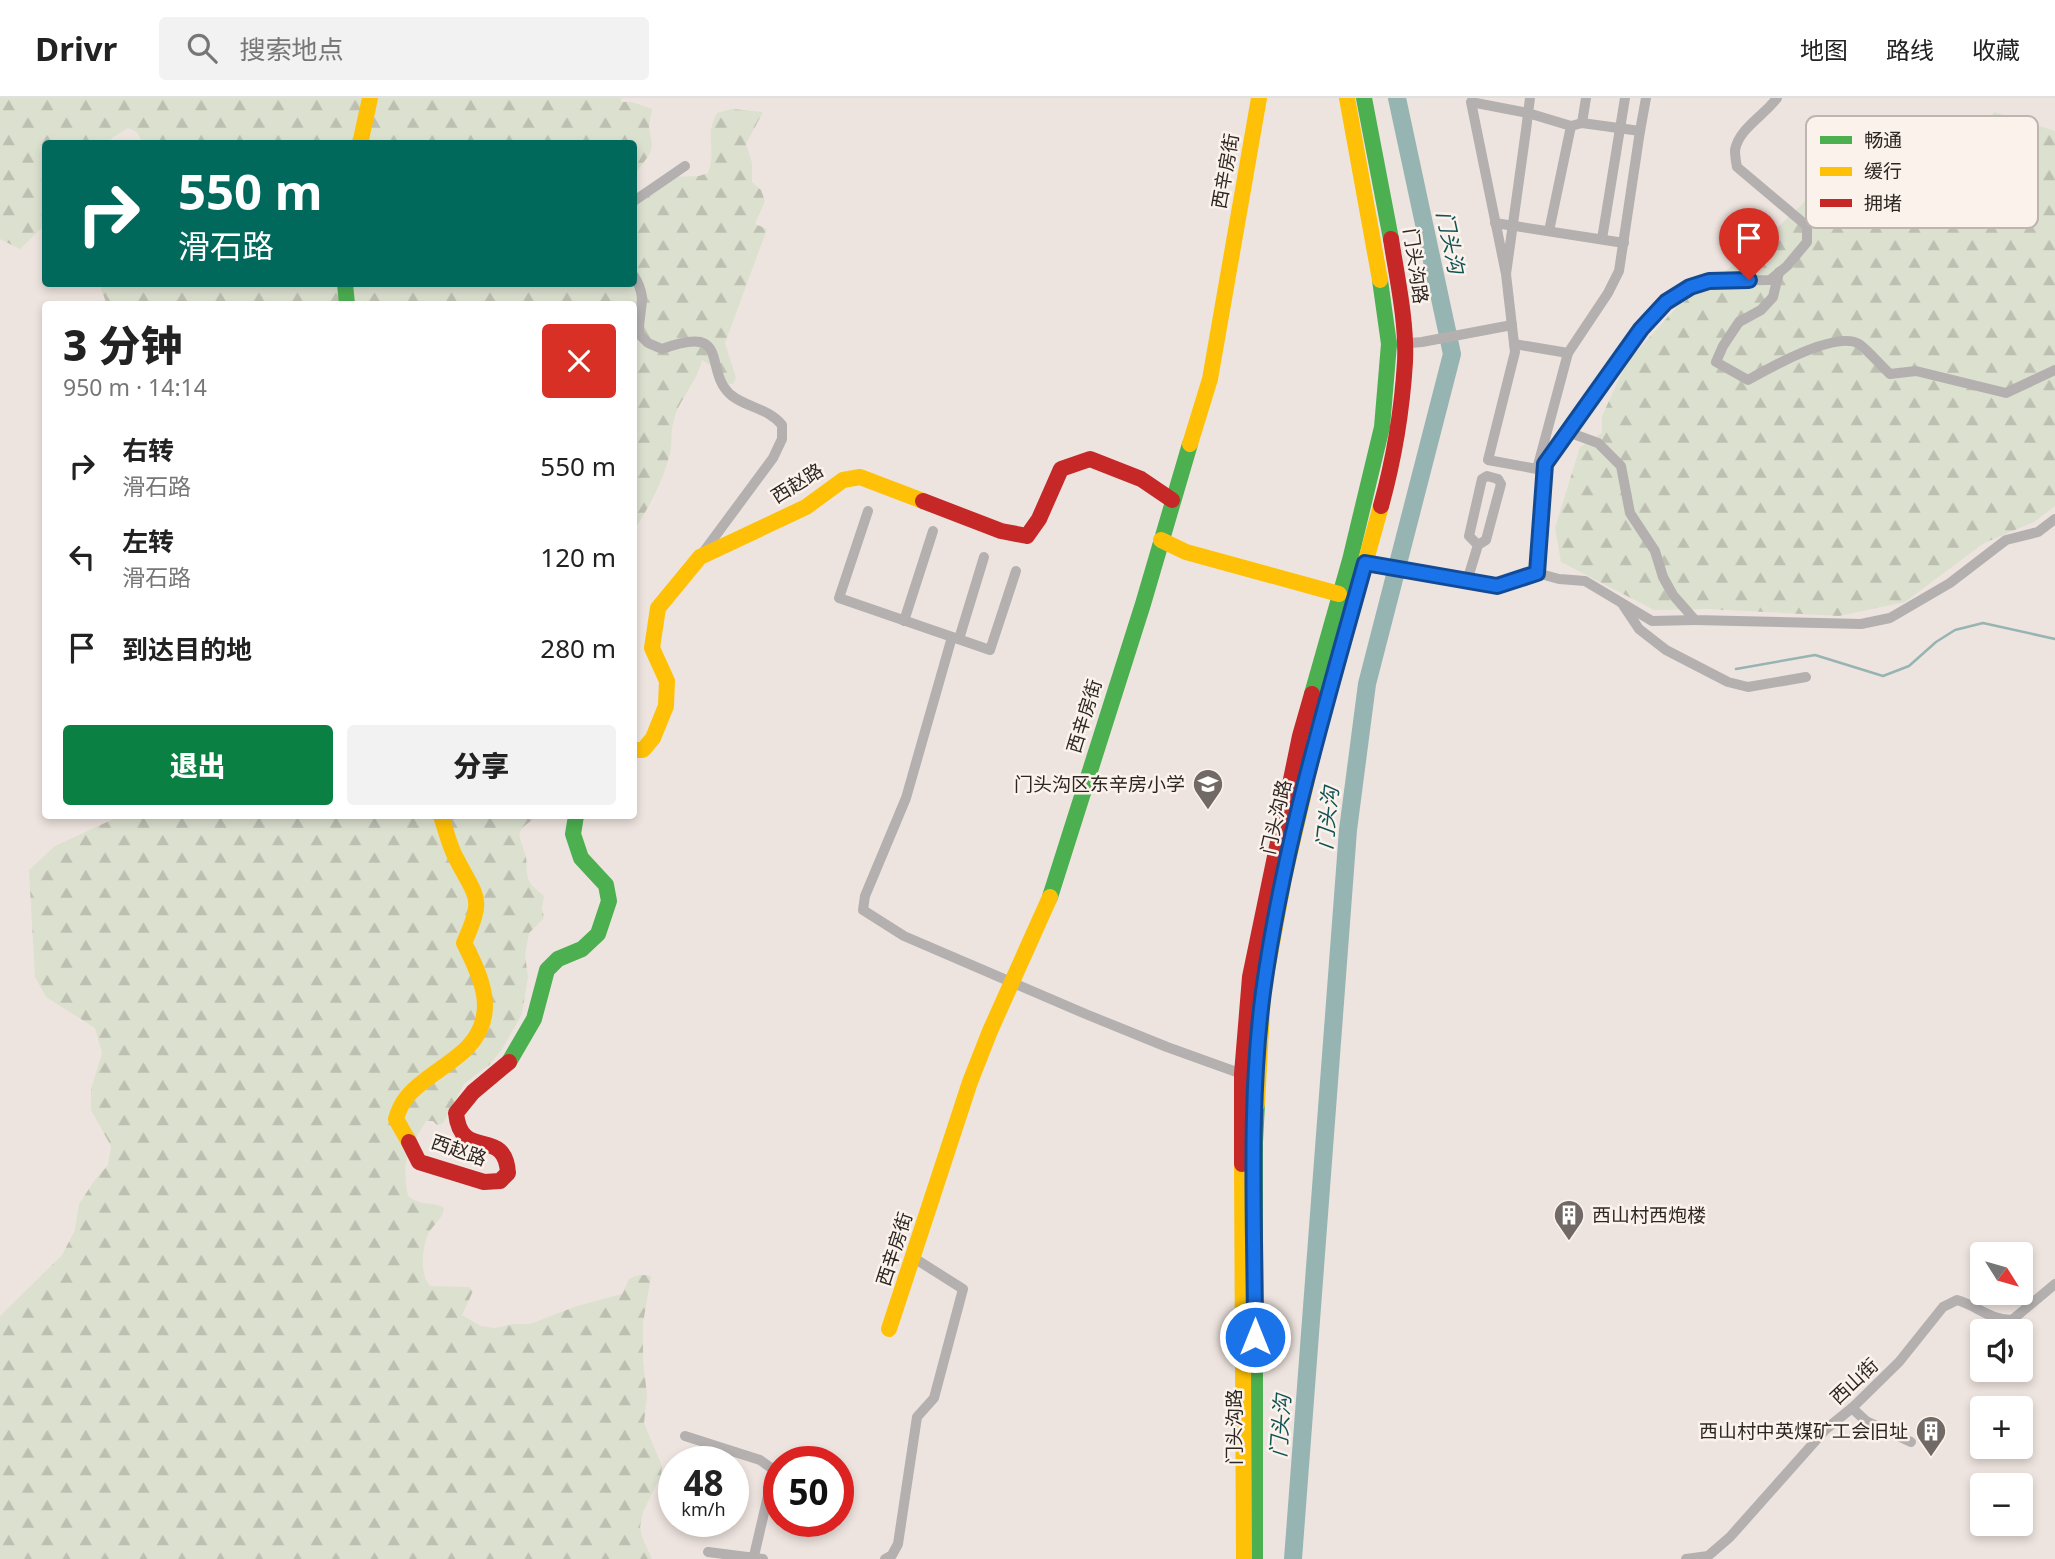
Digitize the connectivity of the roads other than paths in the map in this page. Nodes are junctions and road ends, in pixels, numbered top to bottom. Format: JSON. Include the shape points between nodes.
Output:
{"nodes":[{"id":1,"x":370,"y":98,"type":"edge"},
{"id":2,"x":1258,"y":98,"type":"edge"},
{"id":3,"x":1347,"y":98,"type":"edge"},
{"id":4,"x":1364,"y":98,"type":"edge"},
{"id":5,"x":1530,"y":98,"type":"edge"},
{"id":6,"x":1586,"y":98,"type":"edge"},
{"id":7,"x":1625,"y":98,"type":"edge"},
{"id":8,"x":1646,"y":98,"type":"edge"},
{"id":9,"x":1777,"y":98,"type":"edge"},
{"id":10,"x":1471,"y":100,"type":"edge"},
{"id":11,"x":1491,"y":102,"type":"edge"},
{"id":12,"x":1528,"y":113,"type":"junction"},
{"id":13,"x":1577,"y":124,"type":"junction"},
{"id":14,"x":1619,"y":128,"type":"junction"},
{"id":15,"x":1640,"y":131,"type":"junction"},
{"id":16,"x":361,"y":140,"type":"edge"},
{"id":17,"x":685,"y":166,"type":"dead end"},
{"id":18,"x":637,"y":199,"type":"edge"},
{"id":19,"x":1495,"y":223,"type":"junction"},
{"id":20,"x":1514,"y":225,"type":"junction"},
{"id":21,"x":1806,"y":225,"type":"edge"},
{"id":22,"x":1807,"y":228,"type":"edge"},
{"id":23,"x":1549,"y":231,"type":"junction"},
{"id":24,"x":1602,"y":239,"type":"junction"},
{"id":25,"x":1624,"y":243,"type":"junction"},
{"id":26,"x":1779,"y":272,"type":"junction"},
{"id":27,"x":1506,"y":274,"type":"junction"},
{"id":28,"x":637,"y":282,"type":"edge"},
{"id":29,"x":1512,"y":325,"type":"junction"},
{"id":30,"x":1396,"y":344,"type":"junction"},
{"id":31,"x":1514,"y":344,"type":"junction"},
{"id":32,"x":1568,"y":353,"type":"junction"},
{"id":33,"x":2055,"y":370,"type":"edge"},
{"id":34,"x":1567,"y":432,"type":"junction"},
{"id":35,"x":1172,"y":500,"type":"junction"},
{"id":36,"x":868,"y":511,"type":"dead end"},
{"id":37,"x":2055,"y":519,"type":"edge"},
{"id":38,"x":933,"y":531,"type":"dead end"},
{"id":39,"x":1161,"y":540,"type":"junction"},
{"id":40,"x":1478,"y":545,"type":"junction"},
{"id":41,"x":700,"y":557,"type":"junction"},
{"id":42,"x":984,"y":557,"type":"dead end"},
{"id":43,"x":1365,"y":563,"type":"junction"},
{"id":44,"x":1016,"y":571,"type":"dead end"},
{"id":45,"x":1537,"y":573,"type":"junction"},
{"id":46,"x":1467,"y":581,"type":"junction"},
{"id":47,"x":1339,"y":594,"type":"junction"},
{"id":48,"x":1623,"y":605,"type":"junction"},
{"id":49,"x":1695,"y":620,"type":"junction"},
{"id":50,"x":904,"y":621,"type":"junction"},
{"id":51,"x":956,"y":638,"type":"junction"},
{"id":52,"x":1806,"y":677,"type":"dead end"},
{"id":53,"x":637,"y":750,"type":"edge"},
{"id":54,"x":441,"y":819,"type":"edge"},
{"id":55,"x":576,"y":819,"type":"edge"},
{"id":56,"x":1013,"y":982,"type":"junction"},
{"id":57,"x":1250,"y":1074,"type":"junction"},
{"id":58,"x":914,"y":1258,"type":"junction"},
{"id":59,"x":2055,"y":1284,"type":"edge"},
{"id":60,"x":888,"y":1329,"type":"dead end"},
{"id":61,"x":1852,"y":1408,"type":"junction"},
{"id":62,"x":685,"y":1436,"type":"dead end"},
{"id":63,"x":1911,"y":1442,"type":"dead end"},
{"id":64,"x":708,"y":1552,"type":"dead end"},
{"id":65,"x":759,"y":1558,"type":"edge"},
{"id":66,"x":885,"y":1559,"type":"edge"},
{"id":67,"x":1244,"y":1559,"type":"edge"},
{"id":68,"x":1255,"y":1559,"type":"edge"},
{"id":69,"x":1686,"y":1559,"type":"edge"}],
"edges":[{"from":1,"to":16,"type":"street"},
{"from":2,"to":35,"type":"street","name":"西辛房街","via":[[1210,379]]},
{"from":3,"to":30,"type":"street","name":"门头沟路"},
{"from":4,"to":30,"type":"street","name":"门头沟路","via":[[1400,300]]},
{"from":5,"to":12,"type":"street"},
{"from":6,"to":13,"type":"street"},
{"from":7,"to":14,"type":"street"},
{"from":8,"to":15,"type":"street"},
{"from":9,"to":21,"type":"street","via":[[1745,131],[1735,149],[1737,167]]},
{"from":10,"to":11,"type":"street"},
{"from":10,"to":19,"type":"street"},
{"from":11,"to":12,"type":"street"},
{"from":12,"to":13,"type":"street"},
{"from":12,"to":20,"type":"street"},
{"from":13,"to":14,"type":"street"},
{"from":13,"to":23,"type":"street"},
{"from":14,"to":15,"type":"street"},
{"from":14,"to":24,"type":"street"},
{"from":15,"to":25,"type":"street"},
{"from":17,"to":18,"type":"street"},
{"from":19,"to":20,"type":"street"},
{"from":19,"to":27,"type":"street"},
{"from":20,"to":23,"type":"street"},
{"from":20,"to":27,"type":"street"},
{"from":22,"to":26,"type":"street","via":[[1807,242]]},
{"from":23,"to":24,"type":"street"},
{"from":24,"to":25,"type":"street"},
{"from":25,"to":32,"type":"street","via":[[1619,271]]},
{"from":26,"to":33,"type":"street","via":[[1773,297],[1739,322],[1716,362],[1748,380],[1831,343],[1850,341],[1890,374],[1916,372],[2006,393]]},
{"from":26,"to":34,"type":"street","via":[[1770,279],[1709,281],[1666,302],[1641,329]]},
{"from":27,"to":29,"type":"street"},
{"from":28,"to":41,"type":"street","via":[[644,296],[639,334],[648,343],[662,349],[691,340],[705,344],[714,353],[727,391],[770,413],[782,425],[782,439],[773,458]]},
{"from":29,"to":30,"type":"street"},
{"from":29,"to":31,"type":"street"},
{"from":30,"to":43,"type":"street","name":"门头沟路"},
{"from":31,"to":32,"type":"street"},
{"from":31,"to":32,"type":"street","via":[[1488,460],[1537,469]]},
{"from":34,"to":45,"type":"street","via":[[1545,464]]},
{"from":34,"to":49,"type":"street","via":[[1598,443],[1621,466],[1630,513],[1655,551],[1673,595]]},
{"from":35,"to":39,"type":"street","name":"西辛房街"},
{"from":35,"to":41,"type":"street","name":"西赵路","via":[[1141,479],[1090,459],[1061,469],[1027,536],[1001,531],[860,477],[842,480],[806,507]]},
{"from":36,"to":50,"type":"street","via":[[839,598]]},
{"from":37,"to":49,"type":"street","via":[[2038,532],[2006,540],[1950,583],[1890,618],[1861,624]]},
{"from":38,"to":50,"type":"street"},
{"from":39,"to":47,"type":"street","via":[[1186,552]]},
{"from":39,"to":56,"type":"street","name":"西辛房街","via":[[1066,850]]},
{"from":40,"to":40,"type":"street","via":[[1486,540],[1501,484],[1487,476],[1482,479],[1469,536]]},
{"from":40,"to":46,"type":"street"},
{"from":41,"to":53,"type":"street","name":"西赵路","via":[[658,608],[652,648],[667,681],[666,706],[653,738],[643,750]]},
{"from":42,"to":51,"type":"street"},
{"from":43,"to":46,"type":"street"},
{"from":43,"to":47,"type":"street","name":"门头沟路"},
{"from":43,"to":57,"type":"street","name":"门头沟路","via":[[1284,877]]},
{"from":44,"to":51,"type":"street","via":[[989,650]]},
{"from":45,"to":46,"type":"street","via":[[1497,586]]},
{"from":45,"to":48,"type":"street","via":[[1585,582]]},
{"from":47,"to":57,"type":"street","name":"门头沟路","via":[[1300,736],[1250,977]]},
{"from":48,"to":49,"type":"street","via":[[1652,621]]},
{"from":48,"to":52,"type":"street","via":[[1639,629],[1657,643],[1728,682],[1748,687]]},
{"from":50,"to":51,"type":"street"},
{"from":51,"to":56,"type":"street","via":[[906,798],[863,910],[904,936]]},
{"from":54,"to":55,"type":"street","name":"西赵路","via":[[454,855],[475,890],[477,915],[464,943],[481,975],[487,999],[482,1025],[470,1046],[400,1100],[396,1119],[419,1162],[484,1182],[500,1181],[508,1173],[509,1159],[502,1149],[469,1140],[458,1129],[456,1113],[473,1091],[508,1063],[534,1018],[547,970],[598,934],[609,901],[606,885],[581,859],[573,834]]},
{"from":56,"to":57,"type":"street","via":[[1167,1048]]},
{"from":56,"to":58,"type":"street","name":"西辛房街","via":[[970,1082]]},
{"from":57,"to":67,"type":"street","name":"门头沟路"},
{"from":57,"to":68,"type":"street","name":"门头沟路","via":[[1255,1142]]},
{"from":58,"to":60,"type":"street","name":"西辛房街"},
{"from":58,"to":66,"type":"street","via":[[963,1289],[934,1398],[917,1417],[898,1544]]},
{"from":59,"to":61,"type":"street","name":"西山街","via":[[2012,1320],[1996,1320],[1957,1300],[1943,1307],[1899,1362]]},
{"from":61,"to":63,"type":"street","via":[[1866,1421]]},
{"from":61,"to":69,"type":"street","name":"西山街","via":[[1826,1429],[1730,1537],[1708,1556]]},
{"from":62,"to":65,"type":"street","via":[[760,1460],[774,1470]]},
{"from":64,"to":65,"type":"street"}]}
